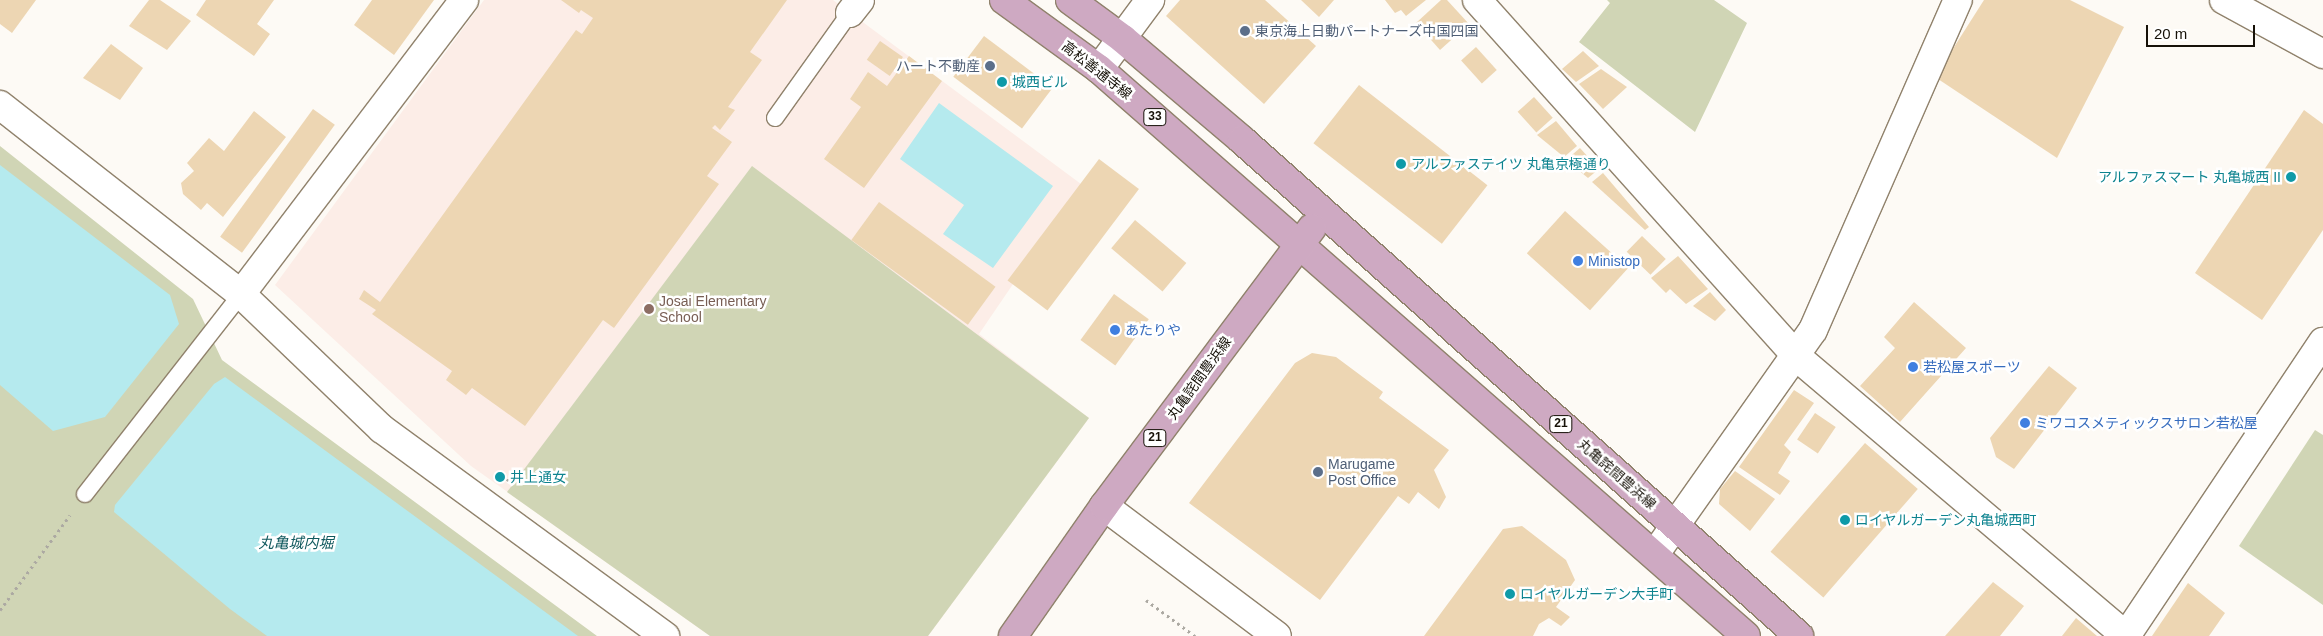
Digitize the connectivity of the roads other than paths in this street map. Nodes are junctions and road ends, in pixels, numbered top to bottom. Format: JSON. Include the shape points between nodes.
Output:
{"nodes":[{"id":1,"x":464,"y":0,"type":"edge"},
{"id":2,"x":1004,"y":0,"type":"edge"},
{"id":3,"x":1070,"y":0,"type":"edge"},
{"id":4,"x":1150,"y":0,"type":"edge"},
{"id":5,"x":1476,"y":0,"type":"edge"},
{"id":6,"x":1958,"y":0,"type":"edge"},
{"id":7,"x":2224,"y":0,"type":"edge"},
{"id":8,"x":855,"y":6,"type":"edge"},
{"id":9,"x":1123,"y":39,"type":"junction"},
{"id":10,"x":2323,"y":54,"type":"edge"},
{"id":11,"x":1099,"y":69,"type":"junction"},
{"id":12,"x":0,"y":105,"type":"edge"},
{"id":13,"x":775,"y":118,"type":"dead end"},
{"id":14,"x":1324,"y":212,"type":"junction"},
{"id":15,"x":1300,"y":243,"type":"junction"},
{"id":16,"x":241,"y":294,"type":"junction"},
{"id":17,"x":2323,"y":342,"type":"edge"},
{"id":18,"x":1797,"y":357,"type":"junction"},
{"id":19,"x":85,"y":494,"type":"road end"},
{"id":20,"x":1104,"y":506,"type":"junction"},
{"id":21,"x":1676,"y":526,"type":"junction"},
{"id":22,"x":1655,"y":554,"type":"junction"},
{"id":23,"x":665,"y":636,"type":"edge"},
{"id":24,"x":1013,"y":636,"type":"edge"},
{"id":25,"x":1277,"y":636,"type":"edge"},
{"id":26,"x":1746,"y":636,"type":"edge"},
{"id":27,"x":1799,"y":636,"type":"edge"},
{"id":28,"x":2126,"y":636,"type":"edge"}],
"edges":[{"from":1,"to":16,"type":"street"},
{"from":2,"to":11,"type":"main road","name":"高松善通寺線","number":"33"},
{"from":3,"to":9,"type":"main road","name":"丸亀詫間豊浜線"},
{"from":4,"to":9,"type":"street"},
{"from":5,"to":18,"type":"street"},
{"from":6,"to":18,"type":"street","via":[[1813,330]]},
{"from":7,"to":10,"type":"street"},
{"from":8,"to":13,"type":"lane"},
{"from":9,"to":11,"type":"street"},
{"from":9,"to":14,"type":"main road","name":"丸亀詫間豊浜線"},
{"from":11,"to":15,"type":"main road","name":"高松善通寺線","number":"33"},
{"from":12,"to":16,"type":"street"},
{"from":14,"to":15,"type":"main road","name":"丸亀詫間豊浜線","number":"21"},
{"from":14,"to":21,"type":"main road","name":"丸亀詫間豊浜線","number":"21"},
{"from":15,"to":20,"type":"main road","name":"丸亀詫間豊浜線","number":"21"},
{"from":15,"to":22,"type":"main road","number":"21"},
{"from":16,"to":19,"type":"lane"},
{"from":16,"to":23,"type":"street","via":[[382,429]]},
{"from":17,"to":28,"type":"street"},
{"from":18,"to":21,"type":"street"},
{"from":18,"to":28,"type":"street"},
{"from":20,"to":24,"type":"main road","name":"丸亀詫間豊浜線","number":"21"},
{"from":20,"to":25,"type":"street"},
{"from":21,"to":22,"type":"street"},
{"from":21,"to":27,"type":"main road","name":"丸亀詫間豊浜線","number":"21"},
{"from":22,"to":26,"type":"main road","number":"21"}]}
